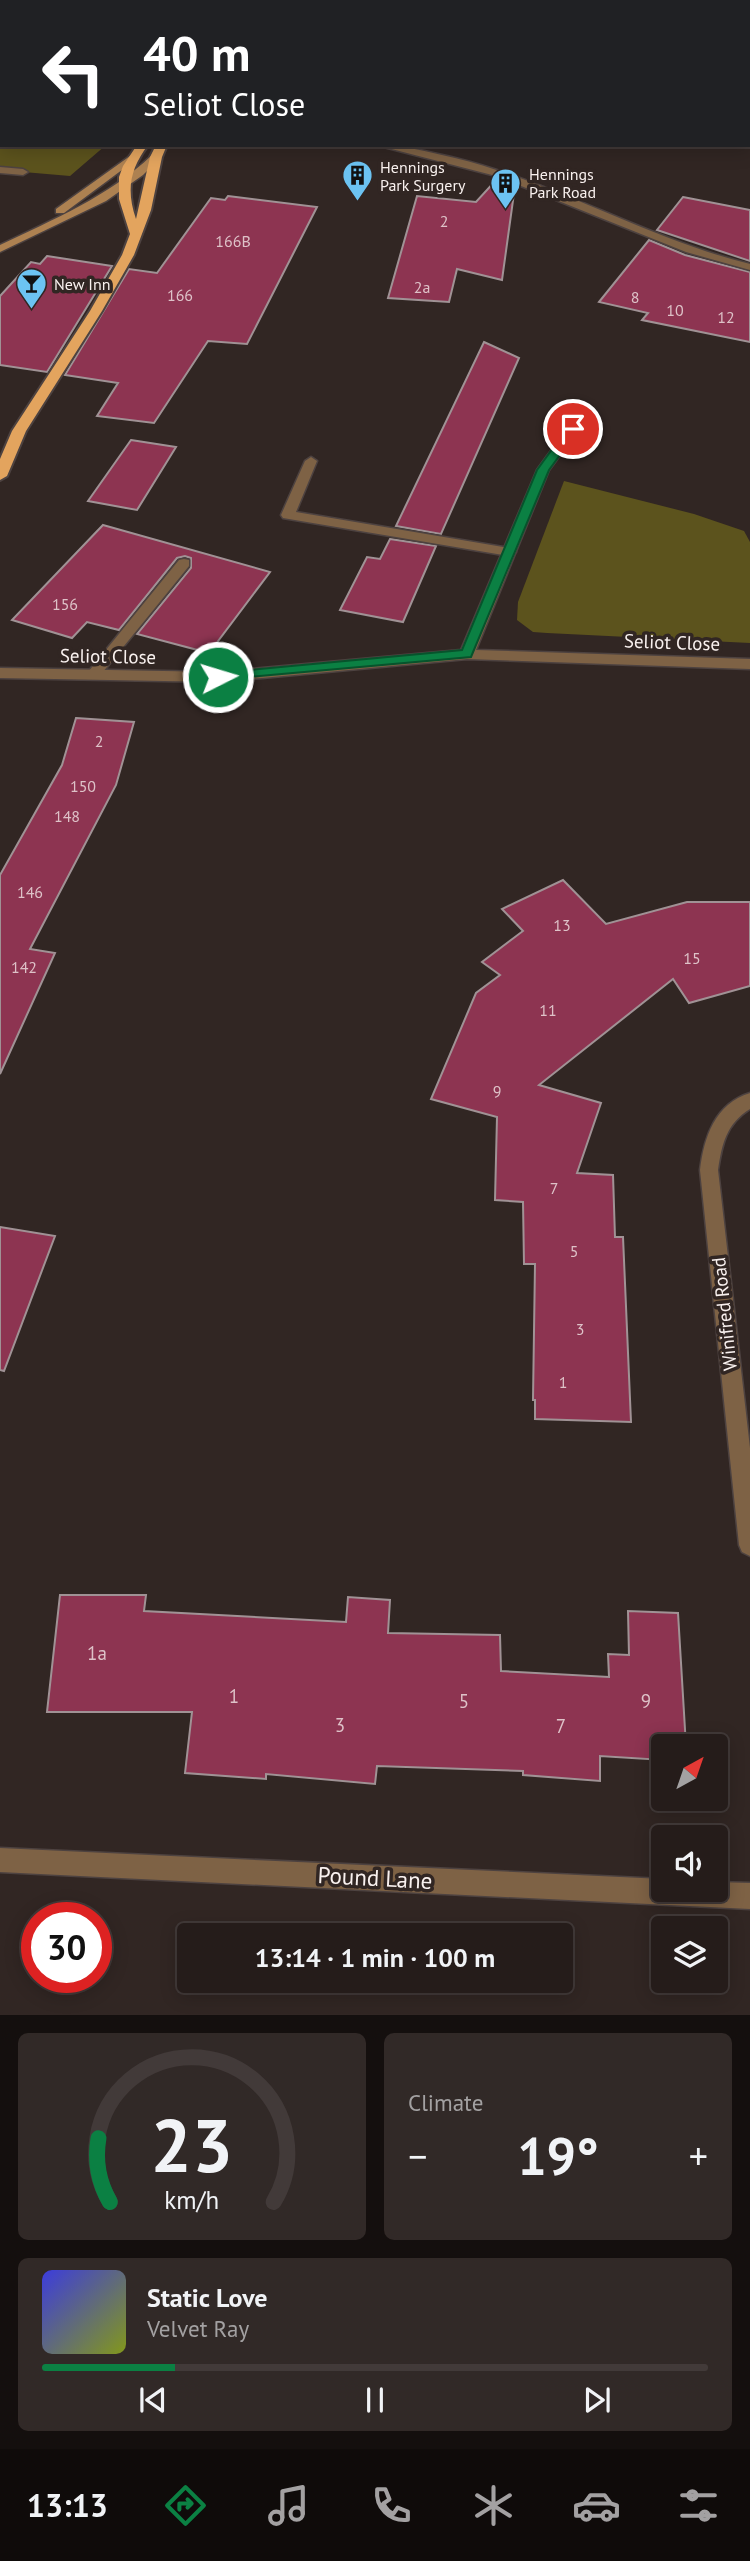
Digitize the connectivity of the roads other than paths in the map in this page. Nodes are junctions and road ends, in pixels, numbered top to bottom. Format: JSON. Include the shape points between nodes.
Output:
{"nodes":[{"id":1,"x":141,"y":147,"type":"edge"},
{"id":2,"x":161,"y":147,"type":"edge"},
{"id":3,"x":390,"y":147,"type":"edge"},
{"id":4,"x":156,"y":158,"type":"junction"},
{"id":5,"x":130,"y":159,"type":"junction"},
{"id":6,"x":0,"y":170,"type":"edge"},
{"id":7,"x":23,"y":172,"type":"dead end"},
{"id":8,"x":123,"y":187,"type":"junction"},
{"id":9,"x":36,"y":231,"type":"junction"},
{"id":10,"x":136,"y":234,"type":"junction"},
{"id":11,"x":0,"y":249,"type":"edge"},
{"id":12,"x":750,"y":267,"type":"edge"},
{"id":13,"x":573,"y":429,"type":"dead end"},
{"id":14,"x":311,"y":461,"type":"dead end"},
{"id":15,"x":0,"y":476,"type":"edge"},
{"id":16,"x":509,"y":552,"type":"junction"},
{"id":17,"x":184,"y":563,"type":"dead end"},
{"id":18,"x":467,"y":654,"type":"junction"},
{"id":19,"x":750,"y":664,"type":"edge"},
{"id":20,"x":0,"y":673,"type":"edge"},
{"id":21,"x":93,"y":674,"type":"junction"},
{"id":22,"x":750,"y":1100,"type":"edge"},
{"id":23,"x":750,"y":1545,"type":"edge"},
{"id":24,"x":0,"y":1860,"type":"edge"},
{"id":25,"x":750,"y":1896,"type":"edge"}],
"edges":[{"from":1,"to":5,"type":"highway"},
{"from":2,"to":4,"type":"highway"},
{"from":3,"to":12,"type":"street","via":[[518,179],[682,249]]},
{"from":4,"to":8,"type":"main road"},
{"from":4,"to":10,"type":"highway"},
{"from":5,"to":8,"type":"highway"},
{"from":5,"to":9,"type":"main road"},
{"from":6,"to":7,"type":"street"},
{"from":8,"to":9,"type":"main road"},
{"from":8,"to":10,"type":"highway"},
{"from":9,"to":11,"type":"main road"},
{"from":10,"to":15,"type":"highway","via":[[96,311],[19,431]]},
{"from":13,"to":16,"type":"street","via":[[543,470]]},
{"from":14,"to":16,"type":"street","via":[[288,515]]},
{"from":16,"to":18,"type":"street"},
{"from":17,"to":21,"type":"street"},
{"from":18,"to":19,"type":"street","name":"Seliot Close"},
{"from":18,"to":21,"type":"street","name":"Seliot Close","via":[[218,677]]},
{"from":20,"to":21,"type":"street","name":"Seliot Close"},
{"from":22,"to":23,"type":"street","name":"Winifred Road","via":[[722,1121],[712,1142],[709,1170]]},
{"from":24,"to":25,"type":"street","name":"Pound Lane"}]}
